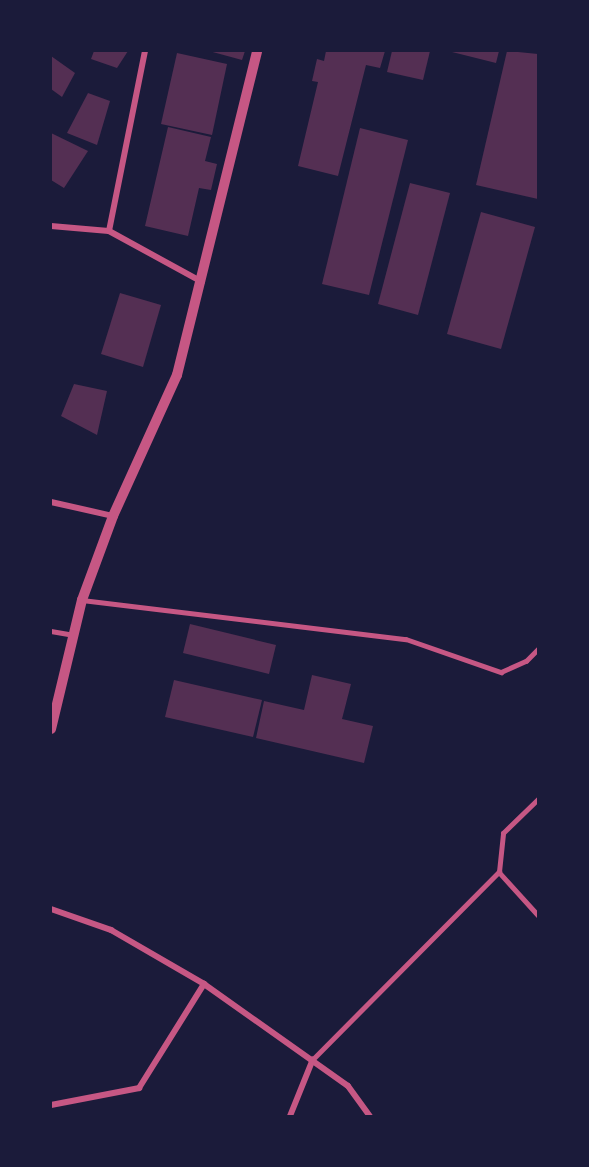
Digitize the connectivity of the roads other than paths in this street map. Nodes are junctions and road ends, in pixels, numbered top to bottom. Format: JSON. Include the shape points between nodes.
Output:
{"nodes":[{"id":1,"x":145,"y":51,"type":"edge"},
{"id":2,"x":257,"y":51,"type":"edge"},
{"id":3,"x":51,"y":225,"type":"edge"},
{"id":4,"x":109,"y":231,"type":"junction"},
{"id":5,"x":202,"y":282,"type":"junction"},
{"id":6,"x":51,"y":502,"type":"edge"},
{"id":7,"x":112,"y":516,"type":"junction"},
{"id":8,"x":82,"y":600,"type":"junction"},
{"id":9,"x":51,"y":631,"type":"edge"},
{"id":10,"x":74,"y":635,"type":"junction"},
{"id":11,"x":538,"y":649,"type":"edge"},
{"id":12,"x":51,"y":729,"type":"edge"},
{"id":13,"x":538,"y":799,"type":"edge"},
{"id":14,"x":499,"y":872,"type":"junction"},
{"id":15,"x":51,"y":909,"type":"edge"},
{"id":16,"x":538,"y":915,"type":"edge"},
{"id":17,"x":204,"y":984,"type":"junction"},
{"id":18,"x":313,"y":1059,"type":"junction"},
{"id":19,"x":51,"y":1105,"type":"edge"},
{"id":20,"x":290,"y":1116,"type":"edge"},
{"id":21,"x":370,"y":1116,"type":"edge"}],
"edges":[{"from":1,"to":4,"type":"street"},
{"from":2,"to":5,"type":"street"},
{"from":3,"to":4,"type":"street"},
{"from":4,"to":5,"type":"street"},
{"from":5,"to":7,"type":"street","via":[[177,375]]},
{"from":6,"to":7,"type":"street"},
{"from":7,"to":8,"type":"street"},
{"from":8,"to":10,"type":"street"},
{"from":8,"to":11,"type":"lane","via":[[406,639],[501,672],[526,661]]},
{"from":9,"to":10,"type":"lane"},
{"from":10,"to":12,"type":"street"},
{"from":13,"to":14,"type":"lane","via":[[503,832]]},
{"from":14,"to":16,"type":"lane"},
{"from":14,"to":18,"type":"lane"},
{"from":15,"to":17,"type":"street","via":[[111,930]]},
{"from":17,"to":18,"type":"street"},
{"from":17,"to":19,"type":"street","via":[[139,1088]]},
{"from":18,"to":20,"type":"street"},
{"from":18,"to":21,"type":"street","via":[[348,1086]]}]}
